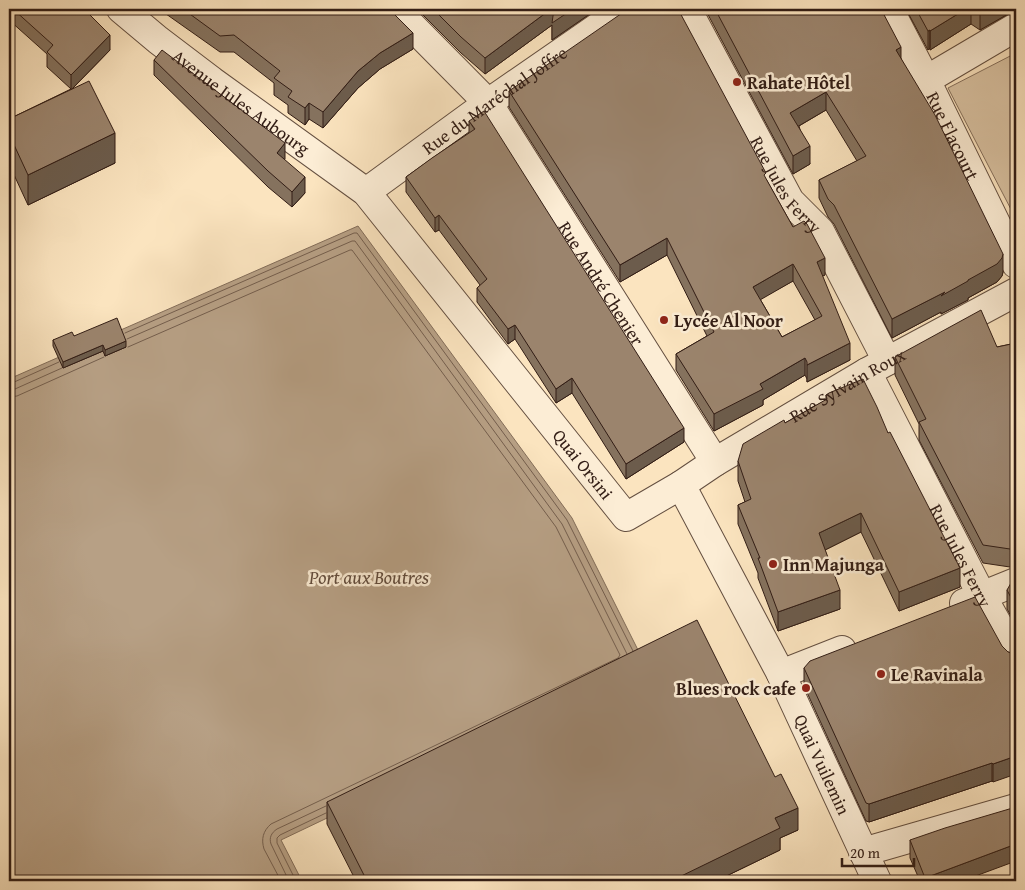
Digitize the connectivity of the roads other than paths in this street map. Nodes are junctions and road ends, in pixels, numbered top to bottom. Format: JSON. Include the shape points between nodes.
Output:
{"nodes":[{"id":1,"x":121,"y":9,"type":"edge"},
{"id":2,"x":395,"y":9,"type":"edge"},
{"id":3,"x":624,"y":9,"type":"edge"},
{"id":4,"x":687,"y":9,"type":"edge"},
{"id":5,"x":889,"y":9,"type":"edge"},
{"id":6,"x":1016,"y":27,"type":"edge"},
{"id":7,"x":926,"y":80,"type":"junction"},
{"id":8,"x":488,"y":103,"type":"junction"},
{"id":9,"x":366,"y":192,"type":"junction"},
{"id":10,"x":1016,"y":264,"type":"edge"},
{"id":11,"x":1016,"y":292,"type":"edge"},
{"id":12,"x":877,"y":366,"type":"junction"},
{"id":13,"x":715,"y":462,"type":"junction"},
{"id":14,"x":681,"y":485,"type":"junction"},
{"id":15,"x":1016,"y":582,"type":"edge"},
{"id":16,"x":982,"y":596,"type":"junction"},
{"id":17,"x":945,"y":610,"type":"edge"},
{"id":18,"x":863,"y":642,"type":"edge"},
{"id":19,"x":1016,"y":657,"type":"edge"},
{"id":20,"x":781,"y":674,"type":"junction"},
{"id":21,"x":1016,"y":808,"type":"edge"},
{"id":22,"x":863,"y":852,"type":"junction"},
{"id":23,"x":877,"y":881,"type":"edge"}],
"edges":[{"from":1,"to":9,"type":"street","name":"Avenue Jules Aubourg","via":[[212,81]]},
{"from":2,"to":8,"type":"street","name":"Rue André Chenier"},
{"from":3,"to":8,"type":"street","name":"Rue du Maréchal Joffre"},
{"from":4,"to":12,"type":"street","name":"Rue Jules Ferry","via":[[790,201],[820,231]]},
{"from":5,"to":7,"type":"street","name":"Rue Flacourt"},
{"from":6,"to":7,"type":"street"},
{"from":7,"to":10,"type":"street","name":"Rue Flacourt"},
{"from":8,"to":9,"type":"street","name":"Rue du Maréchal Joffre"},
{"from":8,"to":13,"type":"street","name":"Rue André Chenier"},
{"from":9,"to":14,"type":"street","name":"Quai Orsini","via":[[626,517]]},
{"from":11,"to":12,"type":"street","name":"Rue Sylvain Roux"},
{"from":12,"to":13,"type":"street","name":"Rue Sylvain Roux"},
{"from":12,"to":16,"type":"street","name":"Rue Jules Ferry"},
{"from":13,"to":14,"type":"street","name":"Rue Sylvain Roux"},
{"from":14,"to":20,"type":"street"},
{"from":15,"to":16,"type":"street"},
{"from":16,"to":17,"type":"street"},
{"from":16,"to":19,"type":"street","name":"Rue Jules Ferry"},
{"from":18,"to":20,"type":"street"},
{"from":20,"to":22,"type":"street","name":"Quai Vuilemin"},
{"from":21,"to":22,"type":"street"},
{"from":22,"to":23,"type":"street","name":"Quai Vuilemin"}]}
